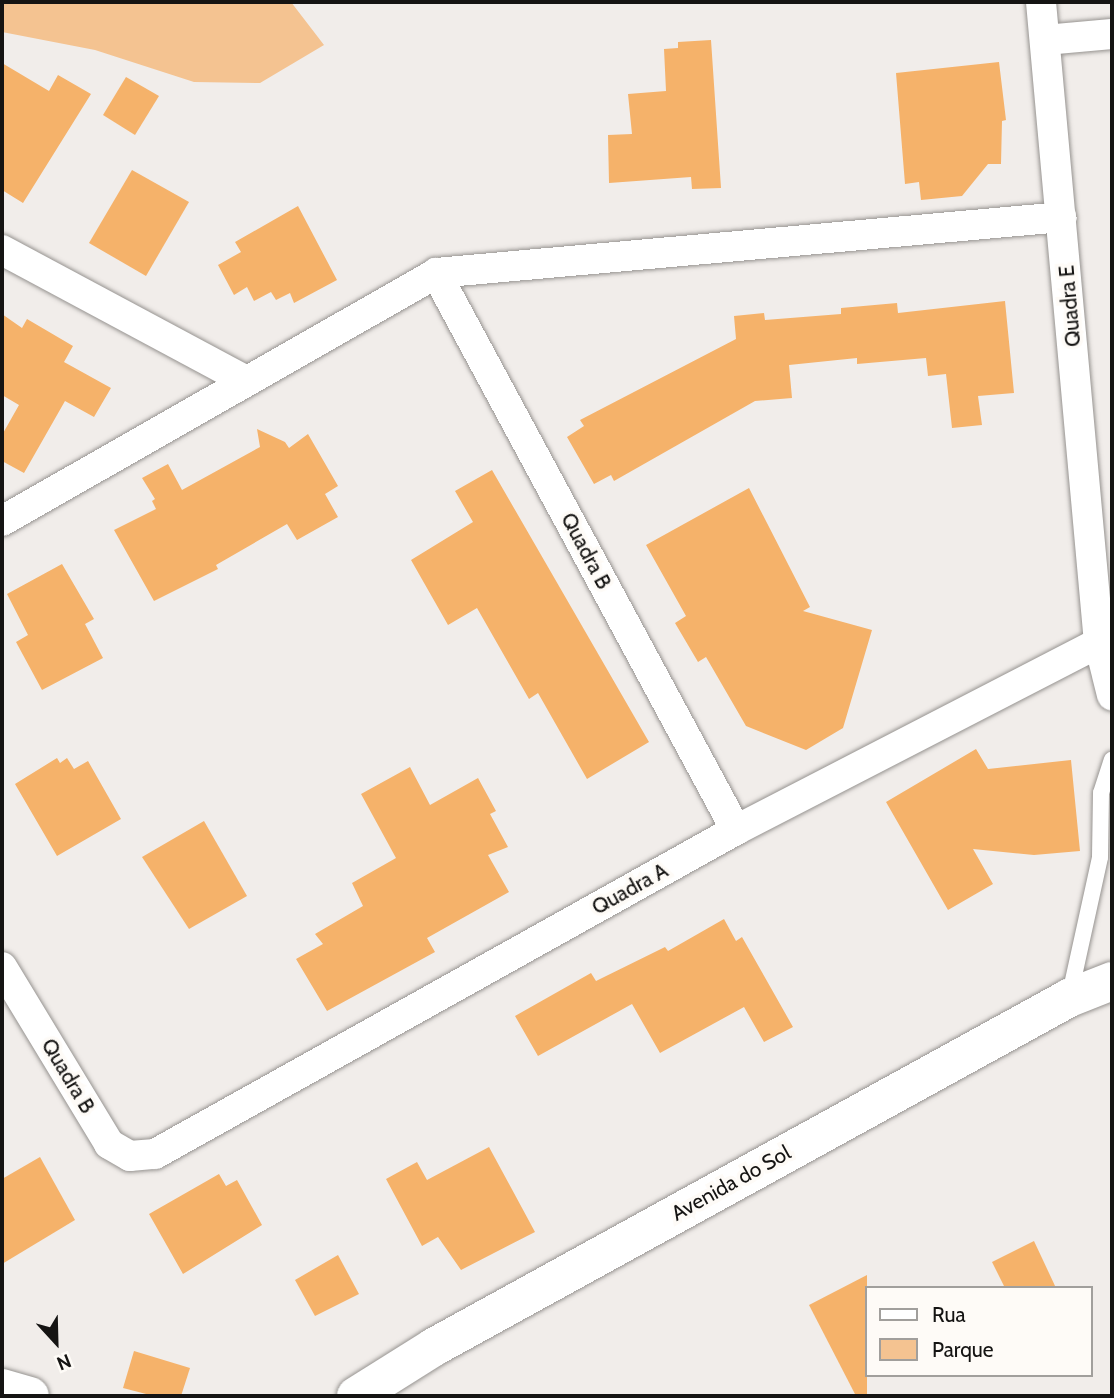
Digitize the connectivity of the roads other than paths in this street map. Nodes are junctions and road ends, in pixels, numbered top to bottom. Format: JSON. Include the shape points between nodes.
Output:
{"nodes":[{"id":1,"x":1041,"y":2,"type":"edge"},
{"id":2,"x":1112,"y":34,"type":"edge"},
{"id":3,"x":1045,"y":40,"type":"junction"},
{"id":4,"x":1062,"y":217,"type":"junction"},
{"id":5,"x":2,"y":250,"type":"edge"},
{"id":6,"x":436,"y":273,"type":"junction"},
{"id":7,"x":244,"y":380,"type":"junction"},
{"id":8,"x":2,"y":521,"type":"edge"},
{"id":9,"x":1105,"y":632,"type":"edge"},
{"id":10,"x":1112,"y":695,"type":"edge"},
{"id":11,"x":1112,"y":760,"type":"edge"},
{"id":12,"x":736,"y":830,"type":"junction"},
{"id":13,"x":2,"y":967,"type":"edge"},
{"id":14,"x":1112,"y":981,"type":"edge"},
{"id":15,"x":1069,"y":998,"type":"junction"},
{"id":16,"x":155,"y":1153,"type":"joint"},
{"id":17,"x":2,"y":1388,"type":"edge"},
{"id":18,"x":30,"y":1396,"type":"edge"},
{"id":19,"x":356,"y":1396,"type":"edge"}],
"edges":[{"from":1,"to":3,"type":"street","name":"Quadra E"},
{"from":2,"to":3,"type":"street"},
{"from":3,"to":4,"type":"street","name":"Quadra E"},
{"from":4,"to":6,"type":"street"},
{"from":4,"to":9,"type":"street","name":"Quadra E"},
{"from":5,"to":7,"type":"street"},
{"from":6,"to":7,"type":"street"},
{"from":6,"to":12,"type":"street","name":"Quadra B"},
{"from":7,"to":8,"type":"street"},
{"from":9,"to":10,"type":"street","name":"Quadra E"},
{"from":9,"to":12,"type":"street","name":"Quadra A"},
{"from":11,"to":15,"type":"lane","via":[[1101,793],[1100,857]]},
{"from":12,"to":16,"type":"street","name":"Quadra A"},
{"from":13,"to":16,"type":"street","name":"Quadra B","via":[[109,1144],[130,1156]]},
{"from":14,"to":15,"type":"street","name":"Avenida do Sol"},
{"from":15,"to":19,"type":"street","name":"Avenida do Sol","via":[[434,1347]]},
{"from":17,"to":18,"type":"street"}]}
